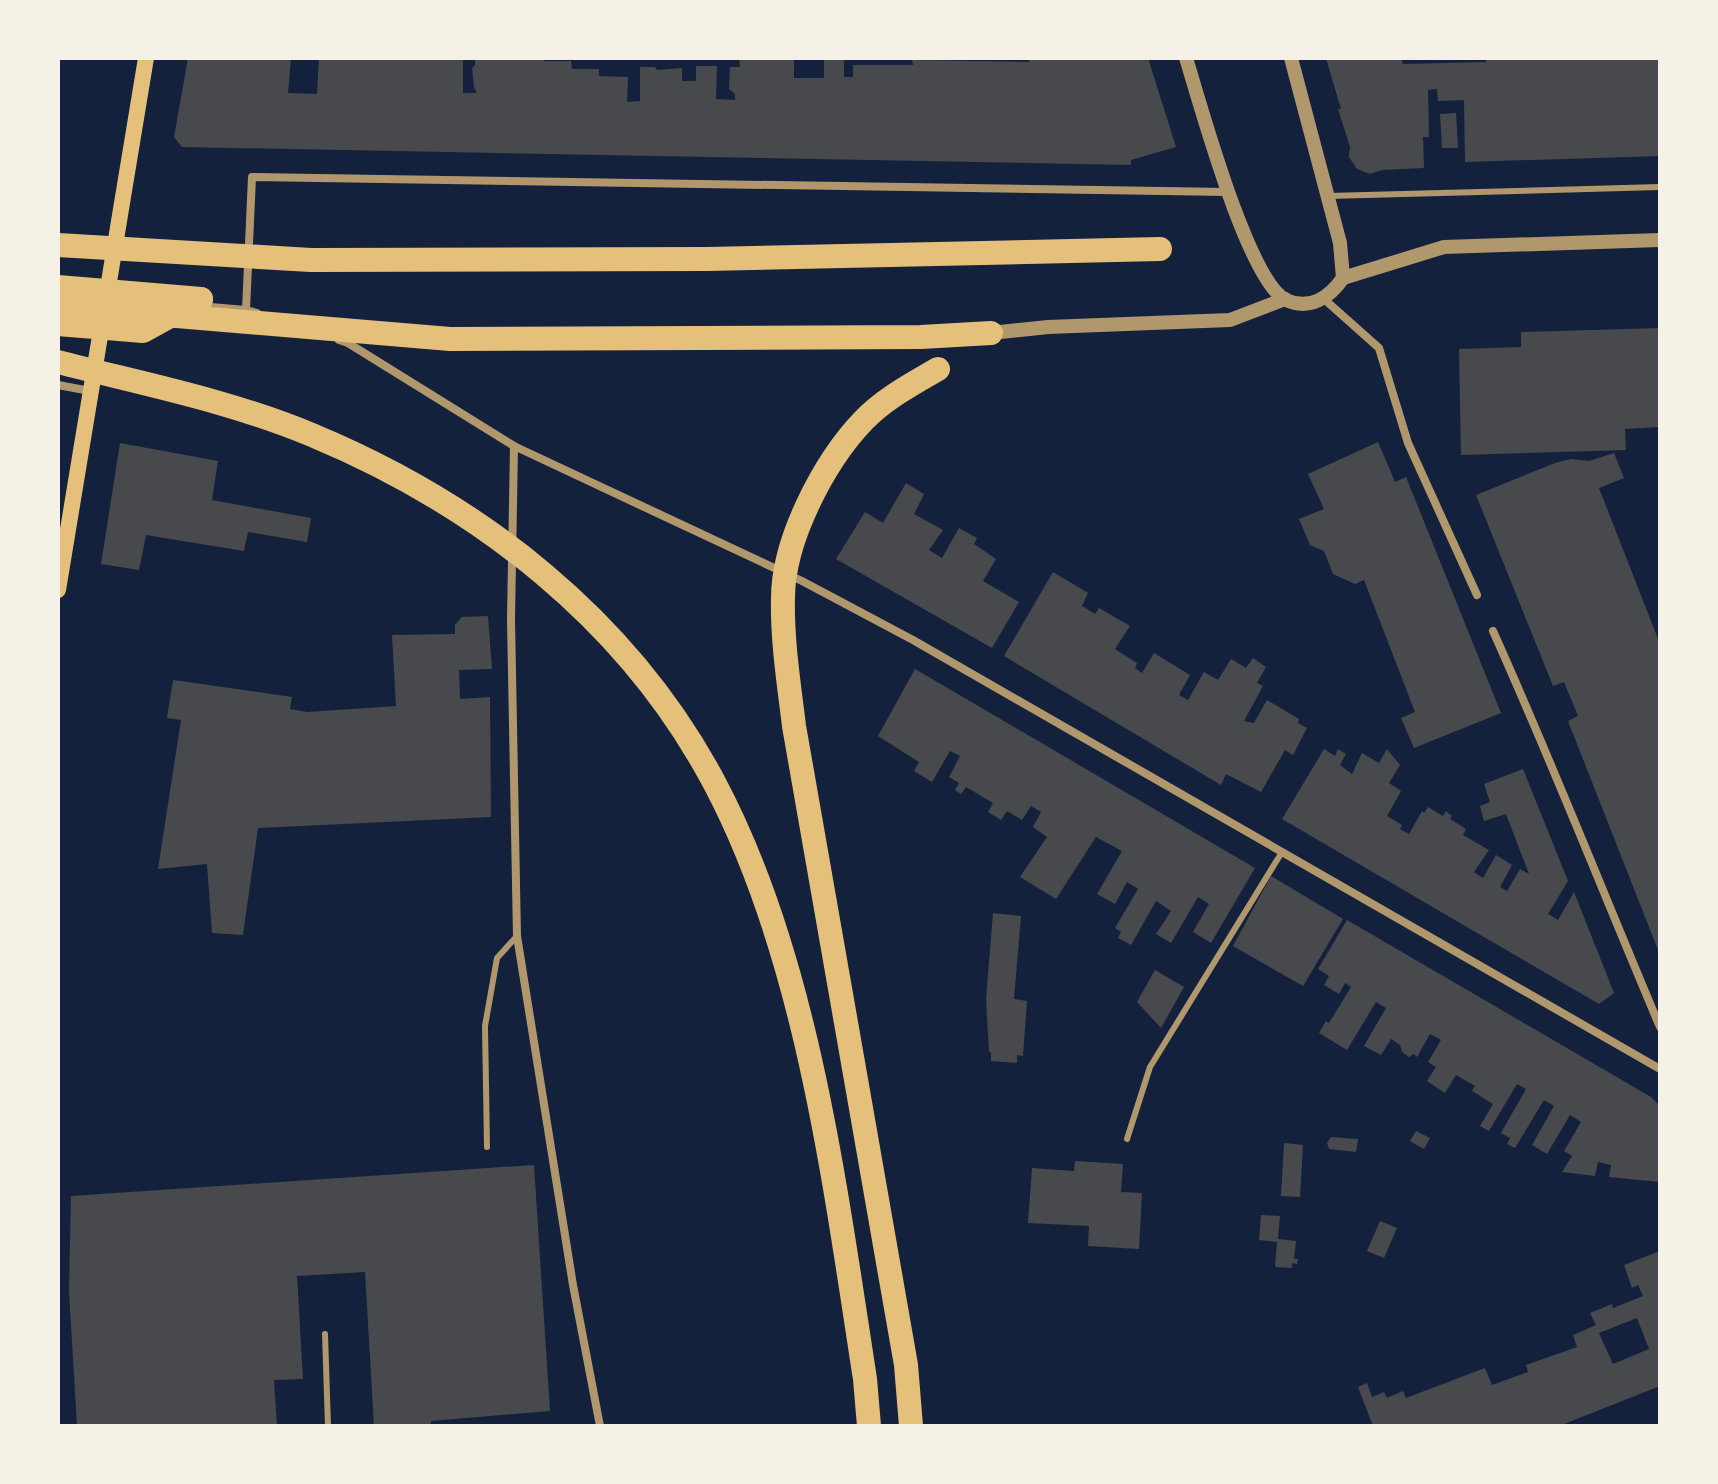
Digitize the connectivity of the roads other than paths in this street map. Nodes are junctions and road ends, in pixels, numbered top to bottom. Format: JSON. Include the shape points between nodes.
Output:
{"nodes":[{"id":1,"x":146,"y":58,"type":"edge"},
{"id":2,"x":1186,"y":58,"type":"edge"},
{"id":3,"x":1291,"y":58,"type":"edge"},
{"id":4,"x":1660,"y":187,"type":"edge"},
{"id":5,"x":1227,"y":192,"type":"junction"},
{"id":6,"x":1328,"y":196,"type":"junction"},
{"id":7,"x":1660,"y":240,"type":"edge"},
{"id":8,"x":58,"y":245,"type":"edge"},
{"id":9,"x":1160,"y":249,"type":"dead end"},
{"id":10,"x":1343,"y":278,"type":"junction"},
{"id":11,"x":58,"y":287,"type":"edge"},
{"id":12,"x":107,"y":297,"type":"junction"},
{"id":13,"x":1285,"y":299,"type":"junction"},
{"id":14,"x":1324,"y":299,"type":"junction"},
{"id":15,"x":58,"y":306,"type":"edge"},
{"id":16,"x":246,"y":310,"type":"junction"},
{"id":17,"x":58,"y":324,"type":"edge"},
{"id":18,"x":991,"y":333,"type":"joint"},
{"id":19,"x":58,"y":362,"type":"edge"},
{"id":20,"x":938,"y":369,"type":"dead end"},
{"id":21,"x":58,"y":385,"type":"edge"},
{"id":22,"x":90,"y":391,"type":"junction"},
{"id":23,"x":514,"y":446,"type":"junction"},
{"id":24,"x":58,"y":590,"type":"edge"},
{"id":25,"x":1477,"y":595,"type":"dead end"},
{"id":26,"x":1493,"y":631,"type":"dead end"},
{"id":27,"x":1282,"y":852,"type":"junction"},
{"id":28,"x":517,"y":936,"type":"junction"},
{"id":29,"x":1660,"y":1027,"type":"edge"},
{"id":30,"x":1660,"y":1069,"type":"edge"},
{"id":31,"x":1127,"y":1139,"type":"dead end"},
{"id":32,"x":487,"y":1147,"type":"dead end"},
{"id":33,"x":325,"y":1334,"type":"dead end"},
{"id":34,"x":328,"y":1426,"type":"edge"},
{"id":35,"x":600,"y":1426,"type":"edge"},
{"id":36,"x":869,"y":1426,"type":"edge"},
{"id":37,"x":911,"y":1426,"type":"edge"}],
"edges":[{"from":1,"to":12,"type":"main road"},
{"from":2,"to":5,"type":"street"},
{"from":3,"to":6,"type":"street"},
{"from":4,"to":6,"type":"lane"},
{"from":5,"to":13,"type":"street","via":[[1263,273]]},
{"from":5,"to":16,"type":"street","via":[[252,177]]},
{"from":6,"to":10,"type":"street"},
{"from":7,"to":10,"type":"street","via":[[1444,247]]},
{"from":8,"to":9,"type":"highway","via":[[311,260],[707,259]]},
{"from":10,"to":14,"type":"street"},
{"from":11,"to":17,"type":"highway","via":[[201,299],[143,331]]},
{"from":12,"to":16,"type":"street"},
{"from":12,"to":22,"type":"main road"},
{"from":13,"to":14,"type":"street"},
{"from":13,"to":18,"type":"street","via":[[1230,320]]},
{"from":14,"to":25,"type":"street","via":[[1379,348],[1408,443]]},
{"from":15,"to":18,"type":"highway","via":[[450,339]]},
{"from":16,"to":23,"type":"street","via":[[348,343]]},
{"from":19,"to":36,"type":"highway","via":[[194,396],[311,434],[403,477],[549,575],[617,643],[667,705],[715,784],[753,870],[787,969],[818,1097]]},
{"from":20,"to":37,"type":"highway","via":[[863,420],[821,478],[793,540],[782,594],[794,726],[903,1351]]},
{"from":21,"to":22,"type":"street"},
{"from":22,"to":24,"type":"main road"},
{"from":23,"to":27,"type":"street","via":[[802,581]]},
{"from":23,"to":28,"type":"street","via":[[511,620]]},
{"from":26,"to":29,"type":"street"},
{"from":27,"to":30,"type":"street"},
{"from":27,"to":31,"type":"lane","via":[[1150,1067]]},
{"from":28,"to":32,"type":"lane","via":[[497,958],[485,1026]]},
{"from":28,"to":35,"type":"street"},
{"from":33,"to":34,"type":"lane"}]}
